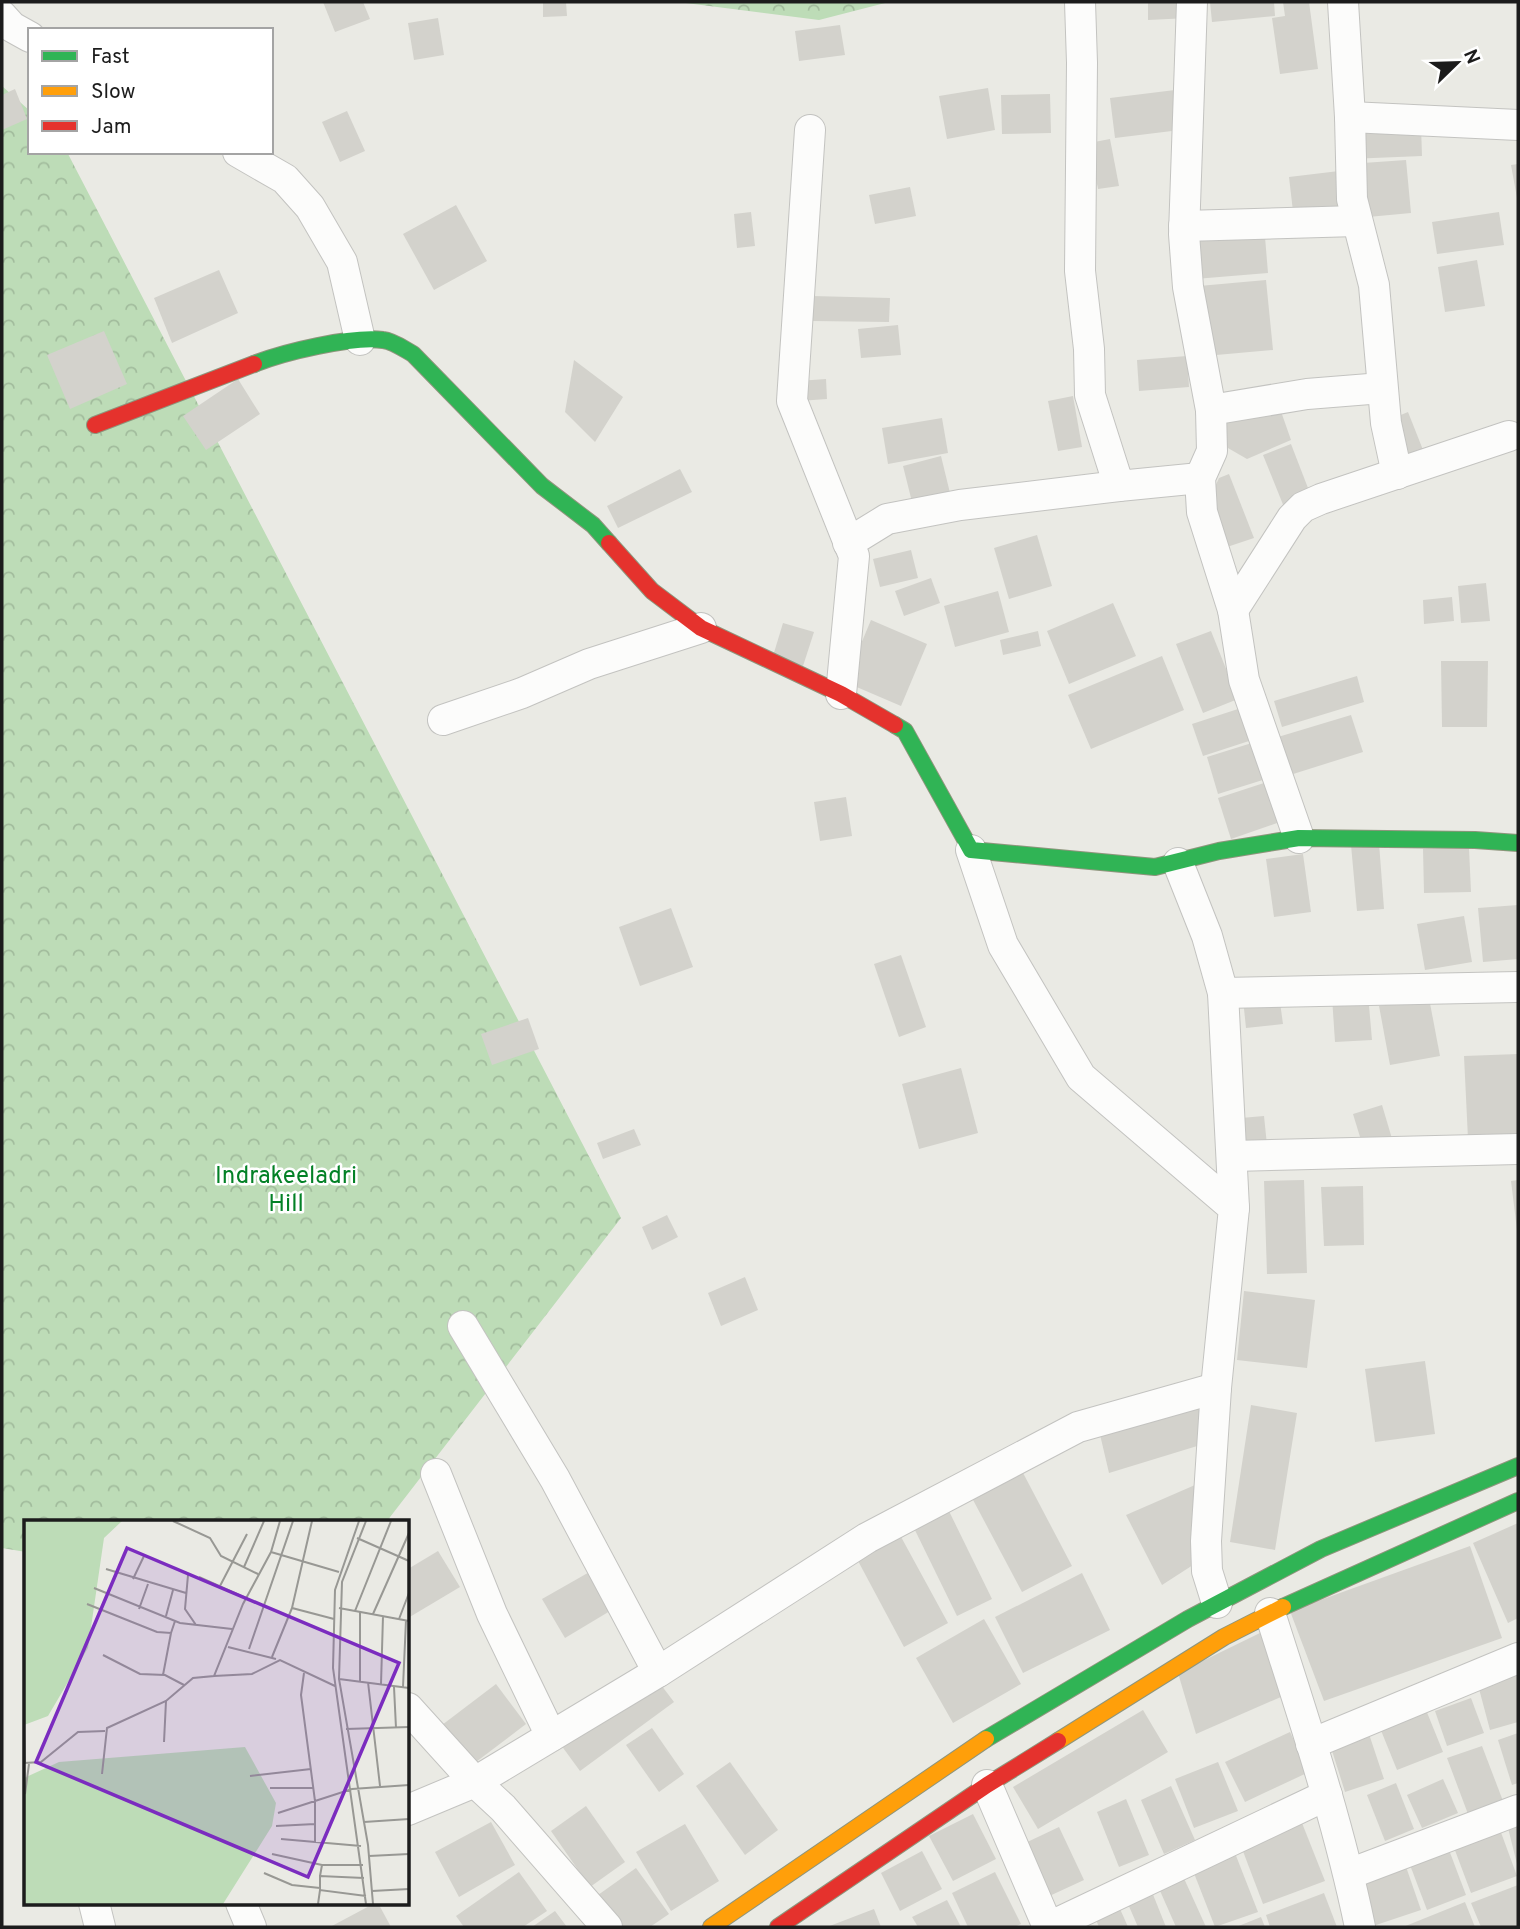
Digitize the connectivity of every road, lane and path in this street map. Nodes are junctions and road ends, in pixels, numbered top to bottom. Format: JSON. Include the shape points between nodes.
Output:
{"nodes":[{"id":1,"x":1080,"y":2,"type":"edge"},
{"id":2,"x":1192,"y":2,"type":"edge"},
{"id":3,"x":1343,"y":2,"type":"edge"},
{"id":4,"x":2,"y":16,"type":"edge"},
{"id":5,"x":28,"y":36,"type":"edge"},
{"id":6,"x":1350,"y":117,"type":"junction"},
{"id":7,"x":1518,"y":125,"type":"edge"},
{"id":8,"x":810,"y":130,"type":"dead end"},
{"id":9,"x":241,"y":154,"type":"edge"},
{"id":10,"x":1357,"y":221,"type":"junction"},
{"id":11,"x":1184,"y":226,"type":"junction"},
{"id":12,"x":360,"y":340,"type":"junction"},
{"id":13,"x":1382,"y":387,"type":"junction"},
{"id":14,"x":1212,"y":410,"type":"junction"},
{"id":15,"x":95,"y":425,"type":"dead end"},
{"id":16,"x":1509,"y":436,"type":"dead end"},
{"id":17,"x":1396,"y":474,"type":"junction"},
{"id":18,"x":1200,"y":478,"type":"junction"},
{"id":19,"x":1119,"y":486,"type":"junction"},
{"id":20,"x":848,"y":543,"type":"junction"},
{"id":21,"x":1233,"y":610,"type":"junction"},
{"id":22,"x":701,"y":628,"type":"junction"},
{"id":23,"x":841,"y":694,"type":"junction"},
{"id":24,"x":443,"y":720,"type":"dead end"},
{"id":25,"x":1299,"y":838,"type":"junction"},
{"id":26,"x":1518,"y":843,"type":"edge"},
{"id":27,"x":971,"y":850,"type":"junction"},
{"id":28,"x":1178,"y":863,"type":"junction"},
{"id":29,"x":1518,"y":987,"type":"edge"},
{"id":30,"x":1223,"y":993,"type":"junction"},
{"id":31,"x":1518,"y":1150,"type":"edge"},
{"id":32,"x":1231,"y":1156,"type":"junction"},
{"id":33,"x":1234,"y":1208,"type":"junction"},
{"id":34,"x":463,"y":1326,"type":"dead end"},
{"id":35,"x":1216,"y":1388,"type":"junction"},
{"id":36,"x":1518,"y":1465,"type":"edge"},
{"id":37,"x":436,"y":1474,"type":"dead end"},
{"id":38,"x":1518,"y":1502,"type":"edge"},
{"id":39,"x":1217,"y":1603,"type":"junction"},
{"id":40,"x":1270,"y":1612,"type":"junction"},
{"id":41,"x":1518,"y":1658,"type":"edge"},
{"id":42,"x":658,"y":1672,"type":"junction"},
{"id":43,"x":410,"y":1710,"type":"edge"},
{"id":44,"x":551,"y":1736,"type":"junction"},
{"id":45,"x":1311,"y":1744,"type":"junction"},
{"id":46,"x":475,"y":1782,"type":"junction"},
{"id":47,"x":987,"y":1785,"type":"junction"},
{"id":48,"x":1327,"y":1795,"type":"junction"},
{"id":49,"x":410,"y":1809,"type":"edge"},
{"id":50,"x":1518,"y":1810,"type":"edge"},
{"id":51,"x":1349,"y":1874,"type":"junction"},
{"id":52,"x":94,"y":1904,"type":"edge"},
{"id":53,"x":241,"y":1904,"type":"edge"},
{"id":54,"x":100,"y":1927,"type":"edge"},
{"id":55,"x":251,"y":1927,"type":"edge"},
{"id":56,"x":607,"y":1927,"type":"edge"},
{"id":57,"x":711,"y":1927,"type":"edge"},
{"id":58,"x":778,"y":1927,"type":"edge"},
{"id":59,"x":1049,"y":1927,"type":"edge"},
{"id":60,"x":1360,"y":1927,"type":"edge"}],
"edges":[{"from":1,"to":19,"type":"street","via":[[1080,271],[1090,395]]},
{"from":2,"to":11,"type":"street"},
{"from":3,"to":6,"type":"street"},
{"from":4,"to":5,"type":"street"},
{"from":6,"to":7,"type":"street"},
{"from":6,"to":10,"type":"street","via":[[1352,199]]},
{"from":8,"to":20,"type":"street","via":[[792,401]]},
{"from":9,"to":12,"type":"street","via":[[285,179],[310,207],[342,262]]},
{"from":10,"to":11,"type":"street"},
{"from":10,"to":13,"type":"street","via":[[1374,285]]},
{"from":11,"to":14,"type":"street","via":[[1188,287]]},
{"from":12,"to":15,"type":"street","via":[[279,354]]},
{"from":12,"to":22,"type":"street","via":[[386,340],[413,354],[542,485],[593,525],[652,591]]},
{"from":13,"to":14,"type":"street"},
{"from":13,"to":17,"type":"street"},
{"from":14,"to":18,"type":"street","via":[[1212,451]]},
{"from":16,"to":17,"type":"street"},
{"from":17,"to":21,"type":"street","via":[[1303,507]]},
{"from":18,"to":19,"type":"street"},
{"from":18,"to":21,"type":"street","via":[[1202,512]]},
{"from":19,"to":20,"type":"street","via":[[960,505],[887,519]]},
{"from":20,"to":23,"type":"street","via":[[854,556]]},
{"from":21,"to":25,"type":"street","via":[[1244,680]]},
{"from":22,"to":23,"type":"street"},
{"from":22,"to":24,"type":"street","via":[[589,664]]},
{"from":23,"to":27,"type":"street","via":[[905,731]]},
{"from":25,"to":26,"type":"street"},
{"from":25,"to":28,"type":"street"},
{"from":27,"to":28,"type":"street","via":[[1155,867]]},
{"from":27,"to":33,"type":"street","via":[[1003,945],[1081,1077]]},
{"from":28,"to":30,"type":"street","via":[[1207,936]]},
{"from":29,"to":30,"type":"street"},
{"from":30,"to":32,"type":"street"},
{"from":31,"to":32,"type":"street"},
{"from":32,"to":33,"type":"street"},
{"from":33,"to":35,"type":"street"},
{"from":34,"to":42,"type":"street","via":[[555,1479]]},
{"from":35,"to":39,"type":"street","via":[[1206,1541],[1207,1572]]},
{"from":35,"to":42,"type":"street","via":[[1078,1427],[867,1538]]},
{"from":36,"to":39,"type":"street","via":[[1321,1549]]},
{"from":37,"to":44,"type":"street","via":[[492,1614]]},
{"from":38,"to":40,"type":"street"},
{"from":39,"to":57,"type":"street","via":[[979,1743]]},
{"from":40,"to":45,"type":"street"},
{"from":40,"to":47,"type":"street"},
{"from":41,"to":45,"type":"street"},
{"from":42,"to":44,"type":"street"},
{"from":43,"to":46,"type":"street"},
{"from":44,"to":46,"type":"street"},
{"from":45,"to":48,"type":"street"},
{"from":46,"to":49,"type":"street"},
{"from":46,"to":56,"type":"street"},
{"from":47,"to":58,"type":"street"},
{"from":47,"to":59,"type":"street"},
{"from":48,"to":51,"type":"street"},
{"from":48,"to":59,"type":"street"},
{"from":50,"to":51,"type":"street"},
{"from":51,"to":60,"type":"street"},
{"from":52,"to":54,"type":"street"},
{"from":53,"to":55,"type":"street"}]}
